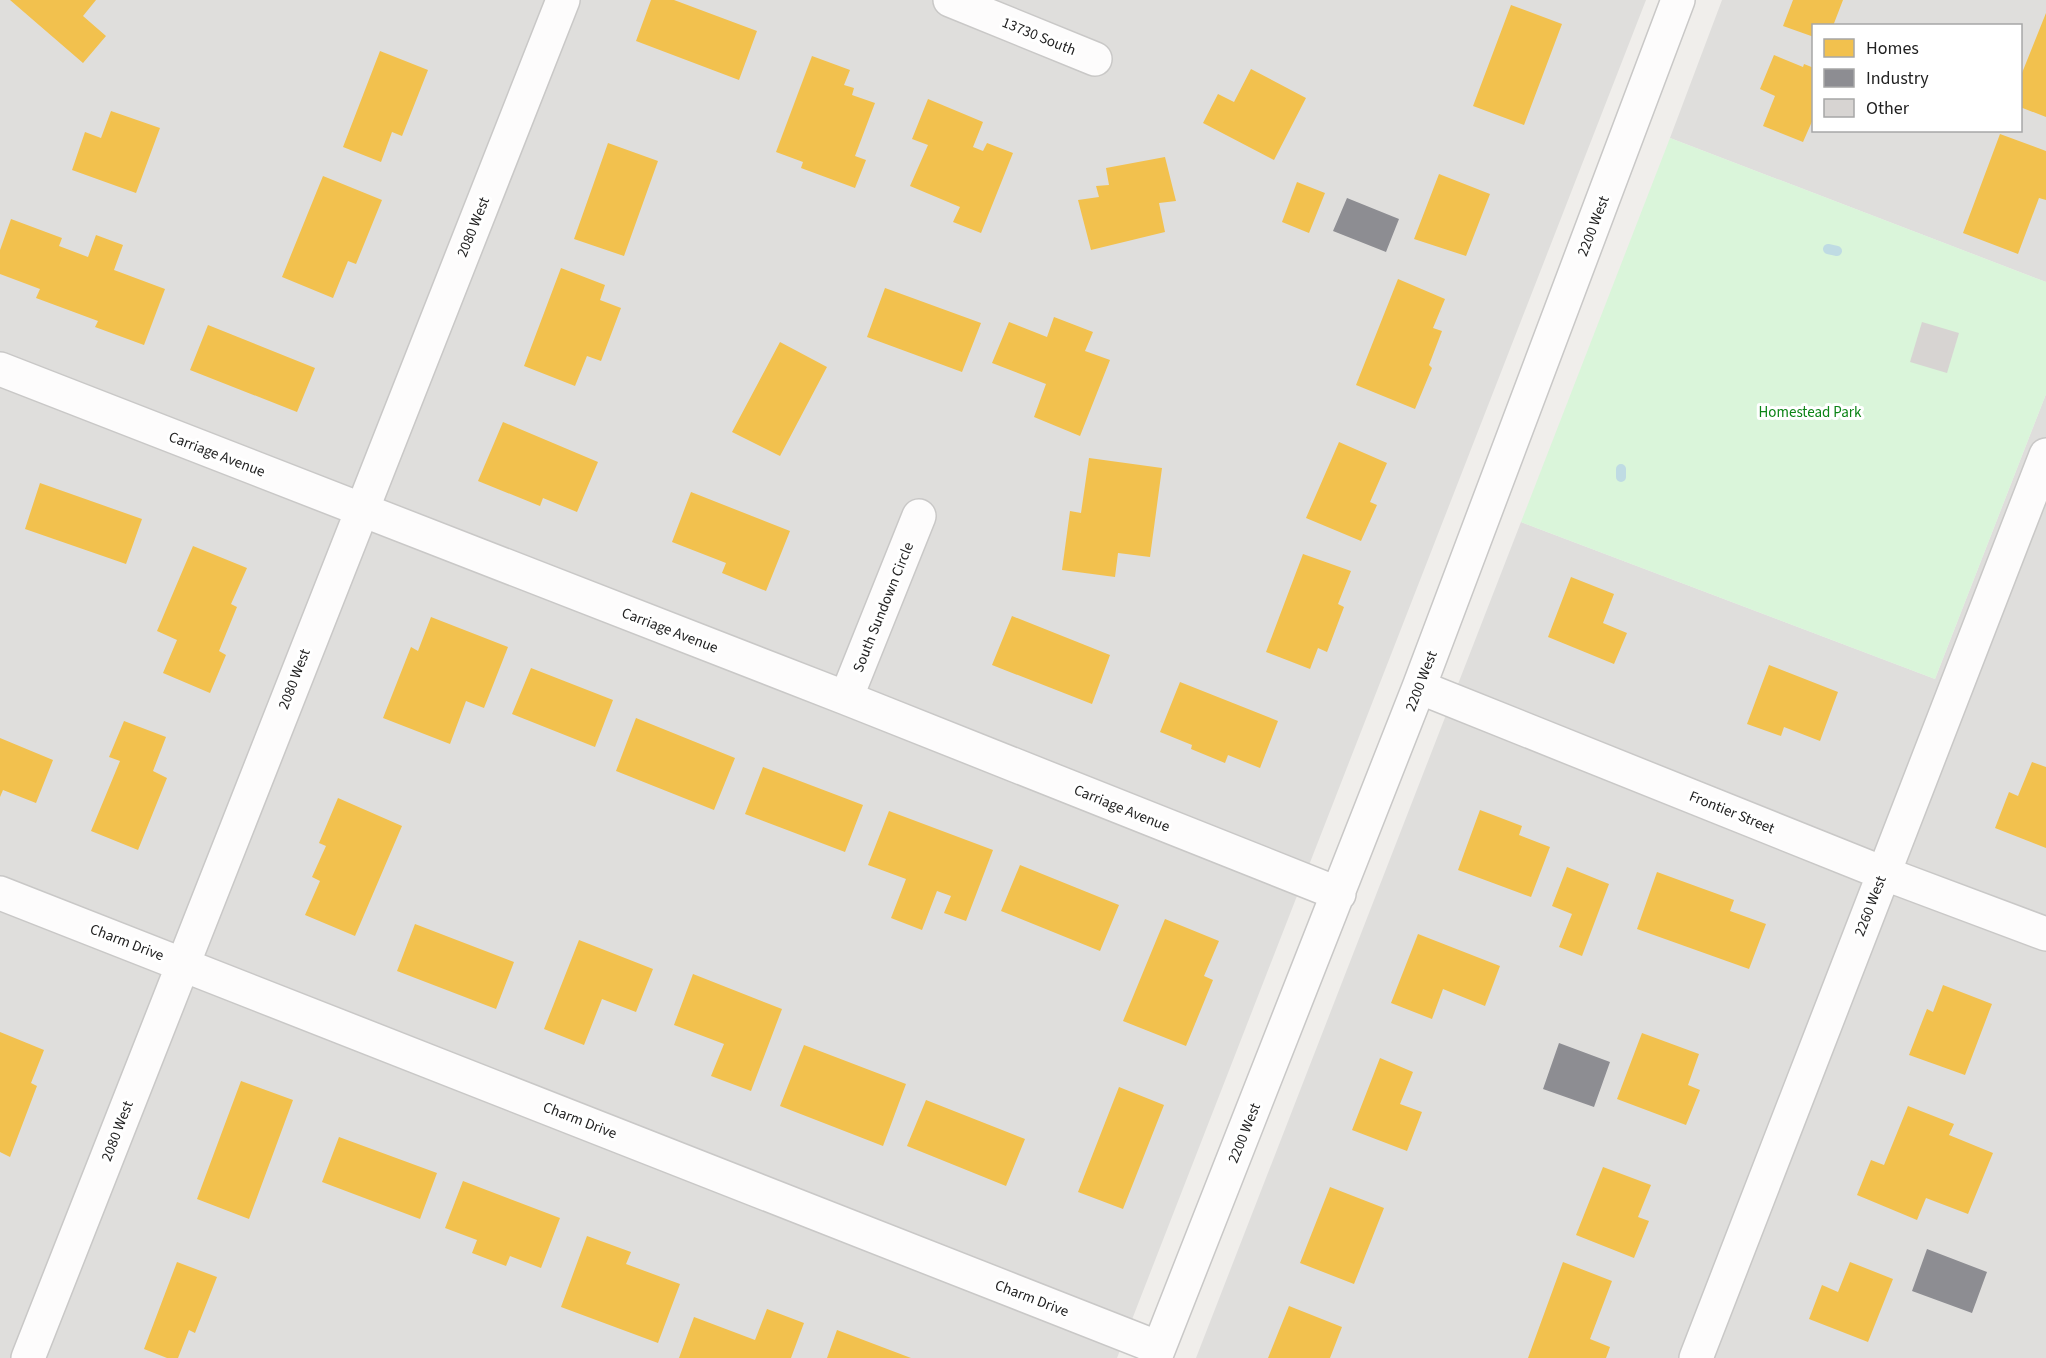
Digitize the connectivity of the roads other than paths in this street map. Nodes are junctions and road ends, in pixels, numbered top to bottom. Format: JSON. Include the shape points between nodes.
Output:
{"nodes":[{"id":1,"x":563,"y":0,"type":"edge"},
{"id":2,"x":952,"y":0,"type":"edge"},
{"id":3,"x":1678,"y":0,"type":"edge"},
{"id":4,"x":1095,"y":58,"type":"dead end"},
{"id":5,"x":0,"y":369,"type":"edge"},
{"id":6,"x":2046,"y":455,"type":"edge"},
{"id":7,"x":360,"y":510,"type":"junction"},
{"id":8,"x":919,"y":516,"type":"dead end"},
{"id":9,"x":1419,"y":687,"type":"junction"},
{"id":10,"x":846,"y":698,"type":"junction"},
{"id":11,"x":1883,"y":873,"type":"junction"},
{"id":12,"x":0,"y":893,"type":"edge"},
{"id":13,"x":1339,"y":894,"type":"junction"},
{"id":14,"x":2046,"y":934,"type":"edge"},
{"id":15,"x":183,"y":964,"type":"junction"},
{"id":16,"x":1157,"y":1353,"type":"edge"},
{"id":17,"x":28,"y":1358,"type":"edge"},
{"id":18,"x":1696,"y":1358,"type":"edge"}],
"edges":[{"from":1,"to":7,"type":"street","name":"2080 West"},
{"from":2,"to":4,"type":"street","name":"13730 South"},
{"from":3,"to":9,"type":"street","name":"2200 West"},
{"from":5,"to":7,"type":"street","name":"Carriage Avenue"},
{"from":6,"to":11,"type":"street","name":"2260 West"},
{"from":7,"to":10,"type":"street","name":"Carriage Avenue"},
{"from":7,"to":15,"type":"street","name":"2080 West"},
{"from":8,"to":10,"type":"street","name":"South Sundown Circle"},
{"from":9,"to":11,"type":"street","name":"Frontier Street"},
{"from":9,"to":13,"type":"street","name":"2200 West"},
{"from":10,"to":13,"type":"street","name":"Carriage Avenue"},
{"from":11,"to":14,"type":"street","name":"Frontier Street"},
{"from":11,"to":18,"type":"street","name":"2260 West"},
{"from":12,"to":15,"type":"street","name":"Charm Drive"},
{"from":13,"to":16,"type":"street","name":"2200 West"},
{"from":15,"to":16,"type":"street","name":"Charm Drive"},
{"from":15,"to":17,"type":"street","name":"2080 West"}]}
